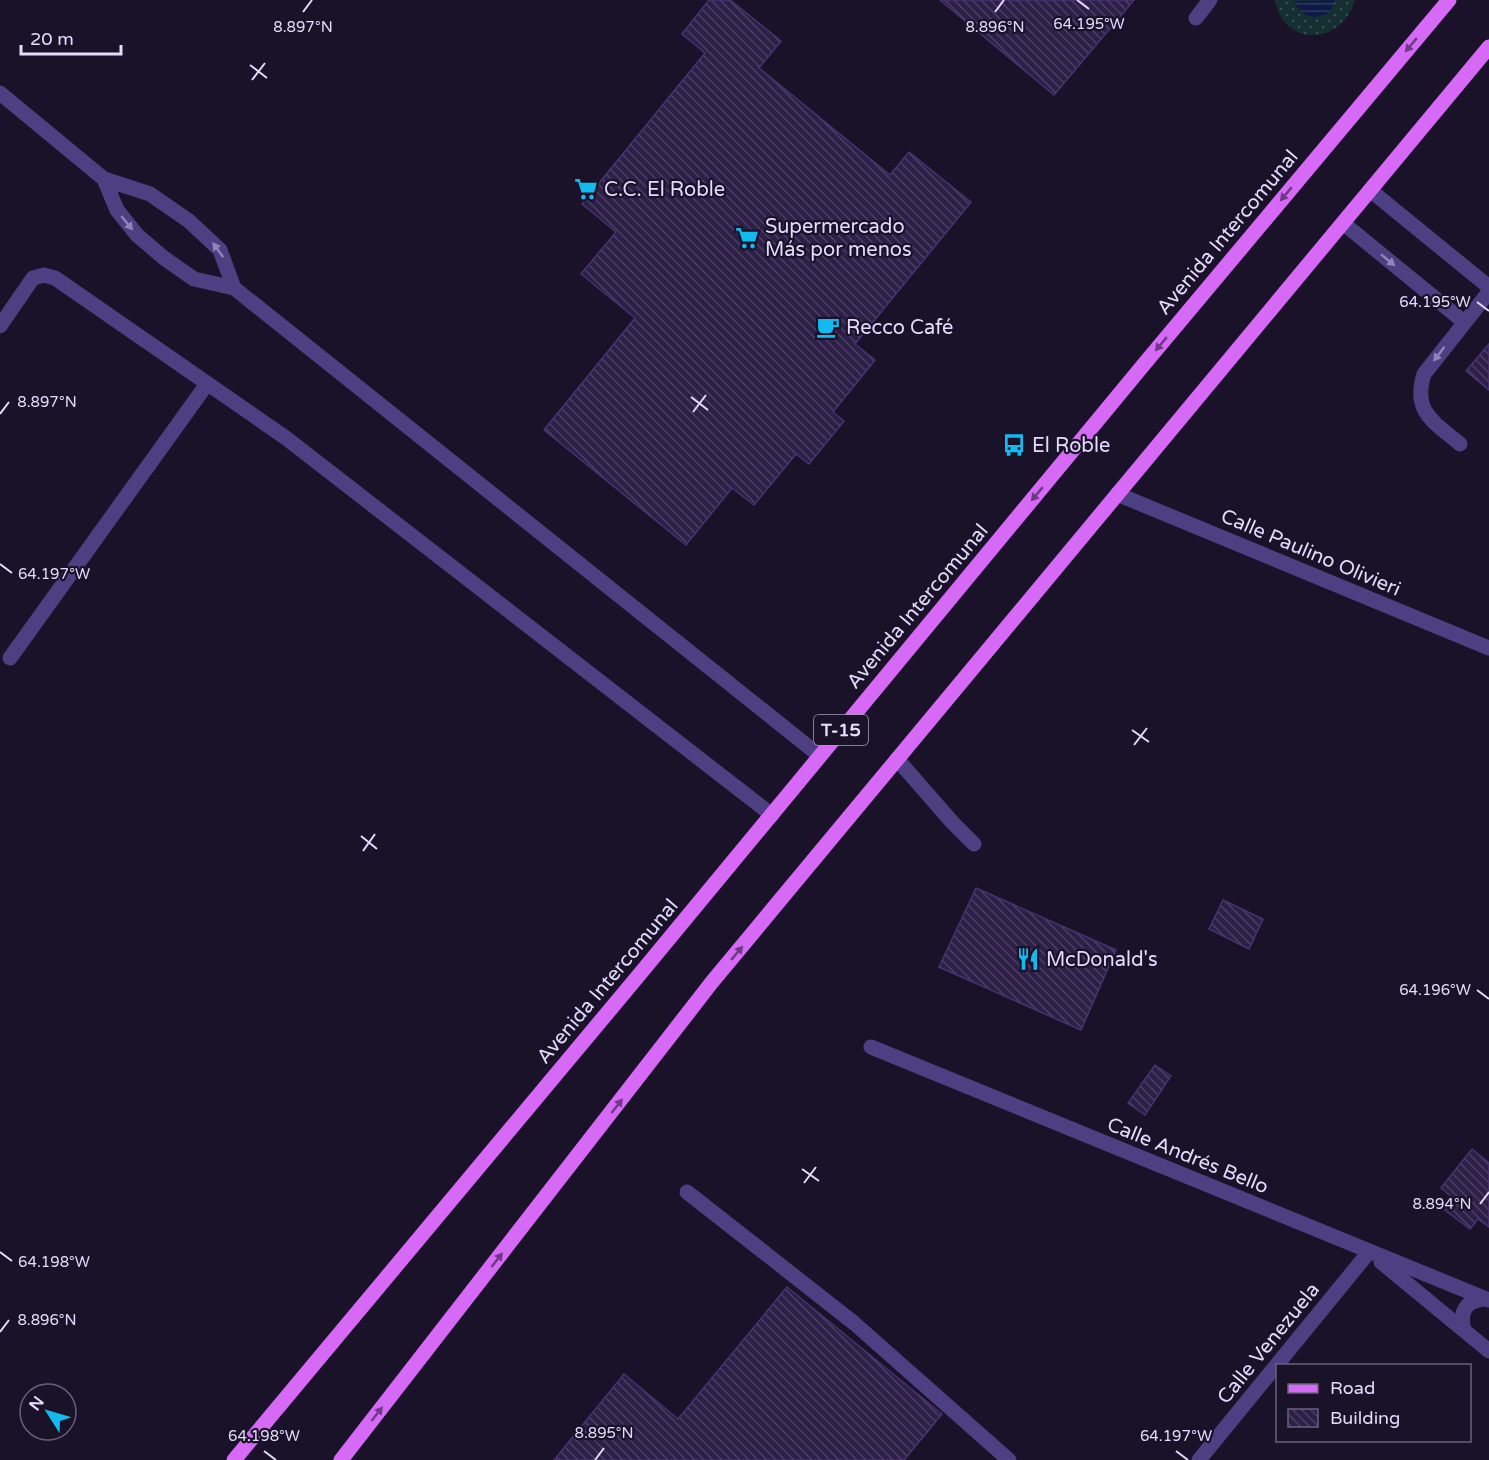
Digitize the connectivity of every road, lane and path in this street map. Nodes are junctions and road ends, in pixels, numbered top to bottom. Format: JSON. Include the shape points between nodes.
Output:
{"nodes":[{"id":1,"x":1210,"y":0,"type":"edge"},
{"id":2,"x":1449,"y":0,"type":"edge"},
{"id":3,"x":1196,"y":18,"type":"dead end"},
{"id":4,"x":1489,"y":47,"type":"edge"},
{"id":5,"x":0,"y":93,"type":"edge"},
{"id":6,"x":104,"y":179,"type":"junction"},
{"id":7,"x":1370,"y":190,"type":"junction"},
{"id":8,"x":1343,"y":223,"type":"junction"},
{"id":9,"x":1489,"y":287,"type":"edge"},
{"id":10,"x":234,"y":288,"type":"junction"},
{"id":11,"x":1489,"y":292,"type":"edge"},
{"id":12,"x":1464,"y":322,"type":"junction"},
{"id":13,"x":0,"y":326,"type":"edge"},
{"id":14,"x":207,"y":384,"type":"junction"},
{"id":15,"x":1460,"y":444,"type":"dead end"},
{"id":16,"x":1117,"y":494,"type":"junction"},
{"id":17,"x":1489,"y":648,"type":"edge"},
{"id":18,"x":10,"y":658,"type":"dead end"},
{"id":19,"x":820,"y":756,"type":"junction"},
{"id":20,"x":897,"y":759,"type":"junction"},
{"id":21,"x":772,"y":815,"type":"junction"},
{"id":22,"x":974,"y":844,"type":"dead end"},
{"id":23,"x":870,"y":1047,"type":"dead end"},
{"id":24,"x":687,"y":1192,"type":"dead end"},
{"id":25,"x":1369,"y":1252,"type":"junction"},
{"id":26,"x":1487,"y":1300,"type":"edge"},
{"id":27,"x":1464,"y":1330,"type":"junction"},
{"id":28,"x":1489,"y":1351,"type":"edge"},
{"id":29,"x":1277,"y":1364,"type":"edge"},
{"id":30,"x":1276,"y":1365,"type":"edge"},
{"id":31,"x":234,"y":1460,"type":"edge"},
{"id":32,"x":341,"y":1460,"type":"edge"},
{"id":33,"x":1009,"y":1460,"type":"edge"},
{"id":34,"x":1198,"y":1460,"type":"edge"}],
"edges":[{"from":1,"to":3,"type":"street"},
{"from":2,"to":19,"type":"main road","name":"Avenida Intercomunal","number":"T-15","one_way":true},
{"from":4,"to":7,"type":"main road"},
{"from":5,"to":6,"type":"street"},
{"from":6,"to":10,"type":"street","one_way":true,"via":[[117,210],[137,235],[164,258],[194,279]]},
{"from":10,"to":6,"type":"street","one_way":true,"via":[[220,250],[189,221],[150,194]]},
{"from":7,"to":8,"type":"main road"},
{"from":7,"to":9,"type":"street"},
{"from":8,"to":12,"type":"street","one_way":true},
{"from":8,"to":16,"type":"main road"},
{"from":10,"to":19,"type":"street"},
{"from":11,"to":12,"type":"street"},
{"from":12,"to":15,"type":"street","one_way":true,"via":[[1424,374],[1419,390],[1421,404],[1431,420]]},
{"from":13,"to":14,"type":"street","via":[[33,278],[55,278]]},
{"from":14,"to":18,"type":"street"},
{"from":14,"to":21,"type":"street","via":[[286,438]]},
{"from":16,"to":17,"type":"street","name":"Calle Paulino Olivieri"},
{"from":16,"to":20,"type":"main road"},
{"from":19,"to":21,"type":"main road","name":"Avenida Intercomunal","number":"T-15"},
{"from":20,"to":22,"type":"street"},
{"from":32,"to":20,"type":"main road","one_way":true,"via":[[712,982]]},
{"from":21,"to":31,"type":"main road","name":"Avenida Intercomunal","number":"T-15"},
{"from":23,"to":25,"type":"street","name":"Calle Andrés Bello"},
{"from":24,"to":33,"type":"street","via":[[854,1323]]},
{"from":25,"to":26,"type":"street","name":"Calle Andrés Bello"},
{"from":25,"to":27,"type":"street"},
{"from":25,"to":29,"type":"street","name":"Calle Venezuela"},
{"from":26,"to":27,"type":"street","via":[[1474,1300],[1466,1307]]},
{"from":27,"to":28,"type":"street"},
{"from":30,"to":34,"type":"street","name":"Calle Venezuela"}]}
